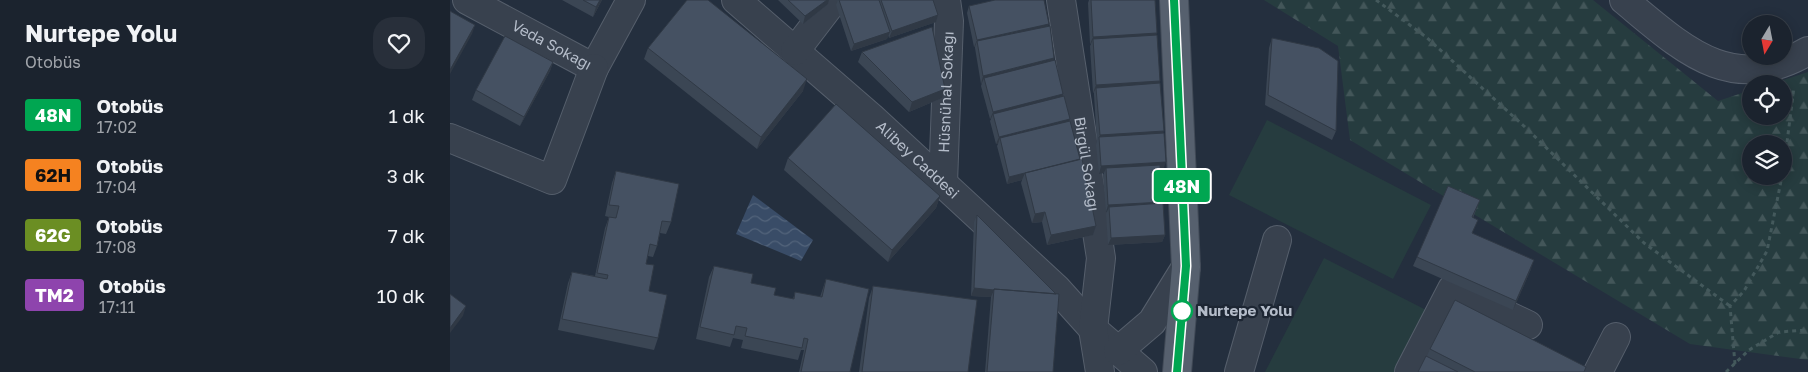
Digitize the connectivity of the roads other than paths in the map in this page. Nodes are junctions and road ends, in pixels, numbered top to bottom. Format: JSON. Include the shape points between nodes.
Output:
{"nodes":[{"id":1,"x":467,"y":0,"type":"edge"},
{"id":2,"x":631,"y":0,"type":"edge"},
{"id":3,"x":736,"y":0,"type":"edge"},
{"id":4,"x":946,"y":0,"type":"edge"},
{"id":5,"x":1061,"y":0,"type":"edge"},
{"id":6,"x":1174,"y":0,"type":"edge"},
{"id":7,"x":1624,"y":0,"type":"edge"},
{"id":8,"x":834,"y":1,"type":"edge"},
{"id":9,"x":795,"y":51,"type":"junction"},
{"id":10,"x":1803,"y":54,"type":"edge"},
{"id":11,"x":594,"y":68,"type":"junction"},
{"id":12,"x":450,"y":138,"type":"edge"},
{"id":13,"x":942,"y":183,"type":"junction"},
{"id":14,"x":1277,"y":240,"type":"dead end"},
{"id":15,"x":1186,"y":266,"type":"junction"},
{"id":16,"x":1528,"y":325,"type":"dead end"},
{"id":17,"x":1093,"y":329,"type":"junction"},
{"id":18,"x":1616,"y":337,"type":"dead end"},
{"id":19,"x":1118,"y":351,"type":"junction"},
{"id":20,"x":1100,"y":372,"type":"edge"},
{"id":21,"x":1143,"y":372,"type":"edge"},
{"id":22,"x":1177,"y":372,"type":"edge"},
{"id":23,"x":1239,"y":372,"type":"edge"},
{"id":24,"x":1410,"y":372,"type":"edge"},
{"id":25,"x":1598,"y":372,"type":"edge"}],
"edges":[{"from":1,"to":11,"type":"street","name":"Veda Sokağı"},
{"from":2,"to":11,"type":"street","name":"Veda Sokağı"},
{"from":3,"to":9,"type":"street","name":"Alibey Caddesi"},
{"from":4,"to":13,"type":"street","name":"Hüsnühal Sokağı","via":[[949,21]]},
{"from":5,"to":17,"type":"street","name":"Birgül Sokağı","via":[[1101,258]]},
{"from":6,"to":15,"type":"main road"},
{"from":7,"to":10,"type":"street","via":[[1671,39],[1703,59],[1741,71],[1769,68]]},
{"from":8,"to":9,"type":"street"},
{"from":9,"to":13,"type":"street","name":"Alibey Caddesi"},
{"from":11,"to":12,"type":"street","via":[[552,180]]},
{"from":13,"to":17,"type":"street","name":"Alibey Caddesi","via":[[1056,289]]},
{"from":14,"to":23,"type":"street"},
{"from":15,"to":19,"type":"street","via":[[1152,322]]},
{"from":15,"to":22,"type":"main road"},
{"from":16,"to":24,"type":"street","via":[[1452,289]]},
{"from":17,"to":19,"type":"street","name":"Alibey Caddesi"},
{"from":17,"to":20,"type":"street"},
{"from":18,"to":25,"type":"street"},
{"from":19,"to":21,"type":"street","name":"Alibey Caddesi"}]}
